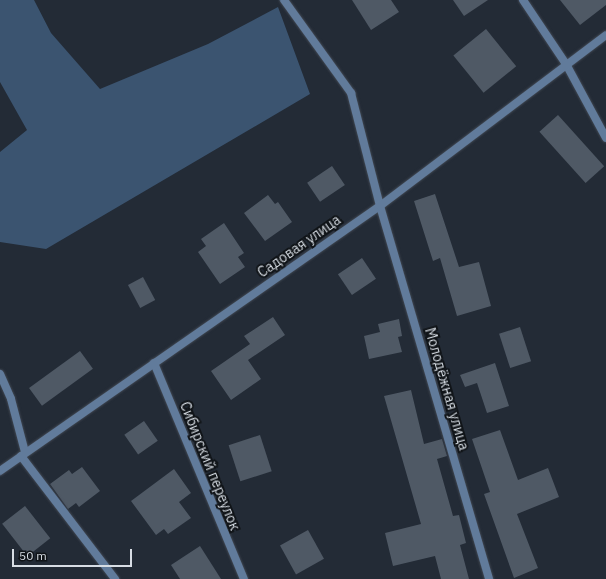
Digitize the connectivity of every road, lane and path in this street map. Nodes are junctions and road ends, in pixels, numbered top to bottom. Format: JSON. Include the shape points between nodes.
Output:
{"nodes":[{"id":1,"x":284,"y":0,"type":"edge"},
{"id":2,"x":522,"y":0,"type":"edge"},
{"id":3,"x":606,"y":35,"type":"edge"},
{"id":4,"x":566,"y":64,"type":"junction"},
{"id":5,"x":606,"y":138,"type":"edge"},
{"id":6,"x":380,"y":206,"type":"junction"},
{"id":7,"x":154,"y":363,"type":"junction"},
{"id":8,"x":0,"y":374,"type":"edge"},
{"id":9,"x":23,"y":454,"type":"junction"},
{"id":10,"x":0,"y":471,"type":"edge"},
{"id":11,"x":115,"y":579,"type":"edge"},
{"id":12,"x":244,"y":579,"type":"edge"},
{"id":13,"x":489,"y":579,"type":"edge"}],
"edges":[{"from":1,"to":6,"type":"street","name":"Молодёжная улица","via":[[351,93]]},
{"from":2,"to":4,"type":"street"},
{"from":3,"to":4,"type":"street","name":"Садовая улица"},
{"from":4,"to":5,"type":"street"},
{"from":4,"to":6,"type":"street","name":"Садовая улица"},
{"from":6,"to":7,"type":"street","name":"Садовая улица"},
{"from":6,"to":13,"type":"street","name":"Молодёжная улица"},
{"from":7,"to":9,"type":"street","name":"Садовая улица"},
{"from":7,"to":12,"type":"street","name":"Сибирский переулок"},
{"from":8,"to":9,"type":"street","via":[[11,399]]},
{"from":9,"to":10,"type":"street","name":"Садовая улица"},
{"from":9,"to":11,"type":"street"}]}
